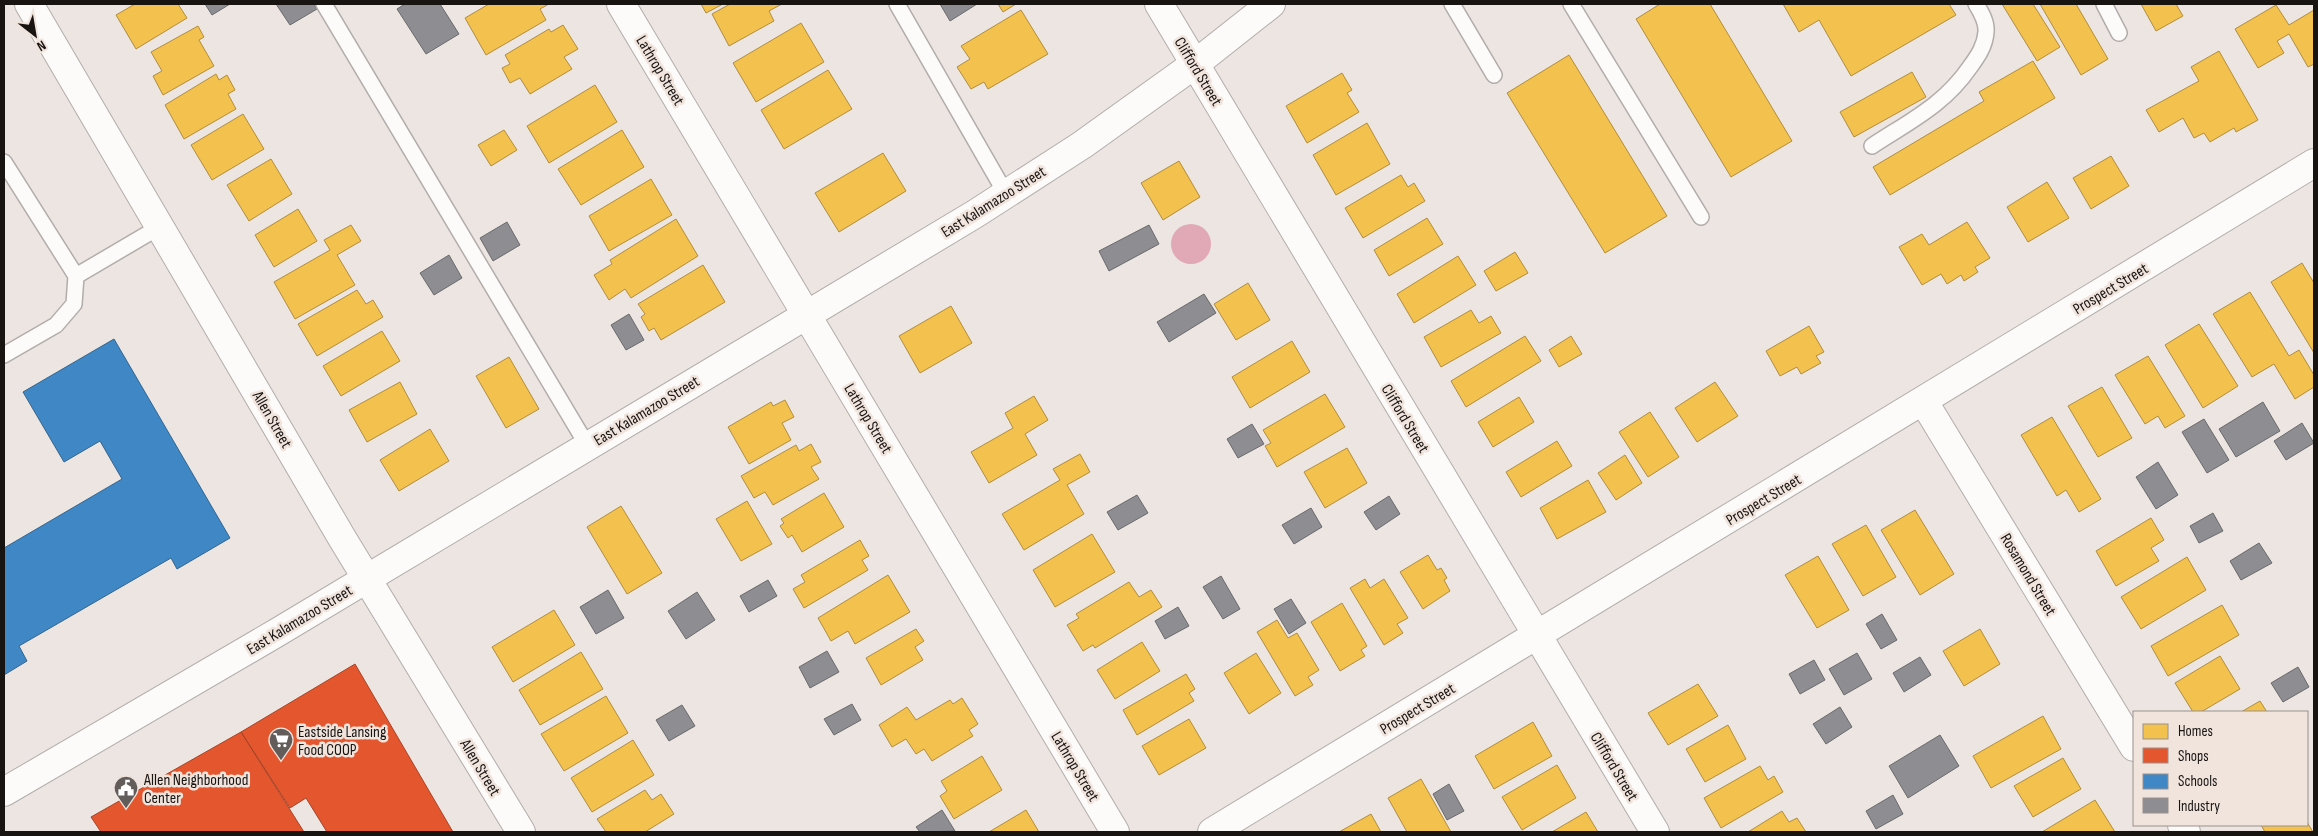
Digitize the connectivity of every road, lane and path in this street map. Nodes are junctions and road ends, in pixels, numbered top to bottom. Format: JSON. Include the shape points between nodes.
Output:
{"nodes":[{"id":1,"x":29,"y":4,"type":"edge"},
{"id":2,"x":324,"y":4,"type":"edge"},
{"id":3,"x":622,"y":4,"type":"edge"},
{"id":4,"x":897,"y":4,"type":"edge"},
{"id":5,"x":1159,"y":4,"type":"edge"},
{"id":6,"x":1271,"y":4,"type":"edge"},
{"id":7,"x":1452,"y":4,"type":"edge"},
{"id":8,"x":1571,"y":4,"type":"edge"},
{"id":9,"x":1976,"y":4,"type":"edge"},
{"id":10,"x":2104,"y":4,"type":"edge"},
{"id":11,"x":2119,"y":32,"type":"dead end"},
{"id":12,"x":1195,"y":64,"type":"junction"},
{"id":13,"x":1494,"y":75,"type":"dead end"},
{"id":14,"x":1872,"y":146,"type":"dead end"},
{"id":15,"x":4,"y":162,"type":"edge"},
{"id":16,"x":2314,"y":163,"type":"edge"},
{"id":17,"x":1006,"y":194,"type":"junction"},
{"id":18,"x":1701,"y":216,"type":"dead end"},
{"id":19,"x":161,"y":226,"type":"junction"},
{"id":20,"x":76,"y":276,"type":"junction"},
{"id":21,"x":808,"y":315,"type":"junction"},
{"id":22,"x":4,"y":355,"type":"edge"},
{"id":23,"x":1924,"y":402,"type":"junction"},
{"id":24,"x":587,"y":445,"type":"junction"},
{"id":25,"x":367,"y":578,"type":"junction"},
{"id":26,"x":1537,"y":636,"type":"junction"},
{"id":27,"x":2133,"y":745,"type":"edge"},
{"id":28,"x":4,"y":792,"type":"edge"},
{"id":29,"x":521,"y":832,"type":"edge"},
{"id":30,"x":1115,"y":832,"type":"edge"},
{"id":31,"x":1212,"y":832,"type":"edge"},
{"id":32,"x":1655,"y":832,"type":"edge"}],
"edges":[{"from":1,"to":19,"type":"street","name":"Allen Street"},
{"from":2,"to":24,"type":"lane"},
{"from":3,"to":21,"type":"street","name":"Lathrop Street"},
{"from":4,"to":17,"type":"lane"},
{"from":5,"to":12,"type":"street","name":"Clifford Street"},
{"from":6,"to":12,"type":"street","name":"East Kalamazoo Street"},
{"from":7,"to":13,"type":"lane"},
{"from":8,"to":18,"type":"lane"},
{"from":9,"to":14,"type":"lane","via":[[1984,16],[1987,31],[1982,50],[1957,86],[1938,104]]},
{"from":10,"to":11,"type":"lane"},
{"from":12,"to":17,"type":"street","name":"East Kalamazoo Street","via":[[1082,145]]},
{"from":12,"to":26,"type":"street","name":"Clifford Street"},
{"from":15,"to":20,"type":"lane"},
{"from":16,"to":23,"type":"street","name":"Prospect Street"},
{"from":17,"to":21,"type":"street","name":"East Kalamazoo Street"},
{"from":19,"to":20,"type":"lane"},
{"from":19,"to":25,"type":"street","name":"Allen Street"},
{"from":20,"to":22,"type":"lane","via":[[74,304],[56,325]]},
{"from":21,"to":24,"type":"street","name":"East Kalamazoo Street"},
{"from":21,"to":30,"type":"street","name":"Lathrop Street"},
{"from":23,"to":26,"type":"street","name":"Prospect Street"},
{"from":23,"to":27,"type":"street","name":"Rosamond Street"},
{"from":24,"to":25,"type":"street","name":"East Kalamazoo Street"},
{"from":25,"to":28,"type":"street","name":"East Kalamazoo Street"},
{"from":25,"to":29,"type":"street","name":"Allen Street"},
{"from":26,"to":31,"type":"street","name":"Prospect Street"},
{"from":26,"to":32,"type":"street","name":"Clifford Street"}]}
